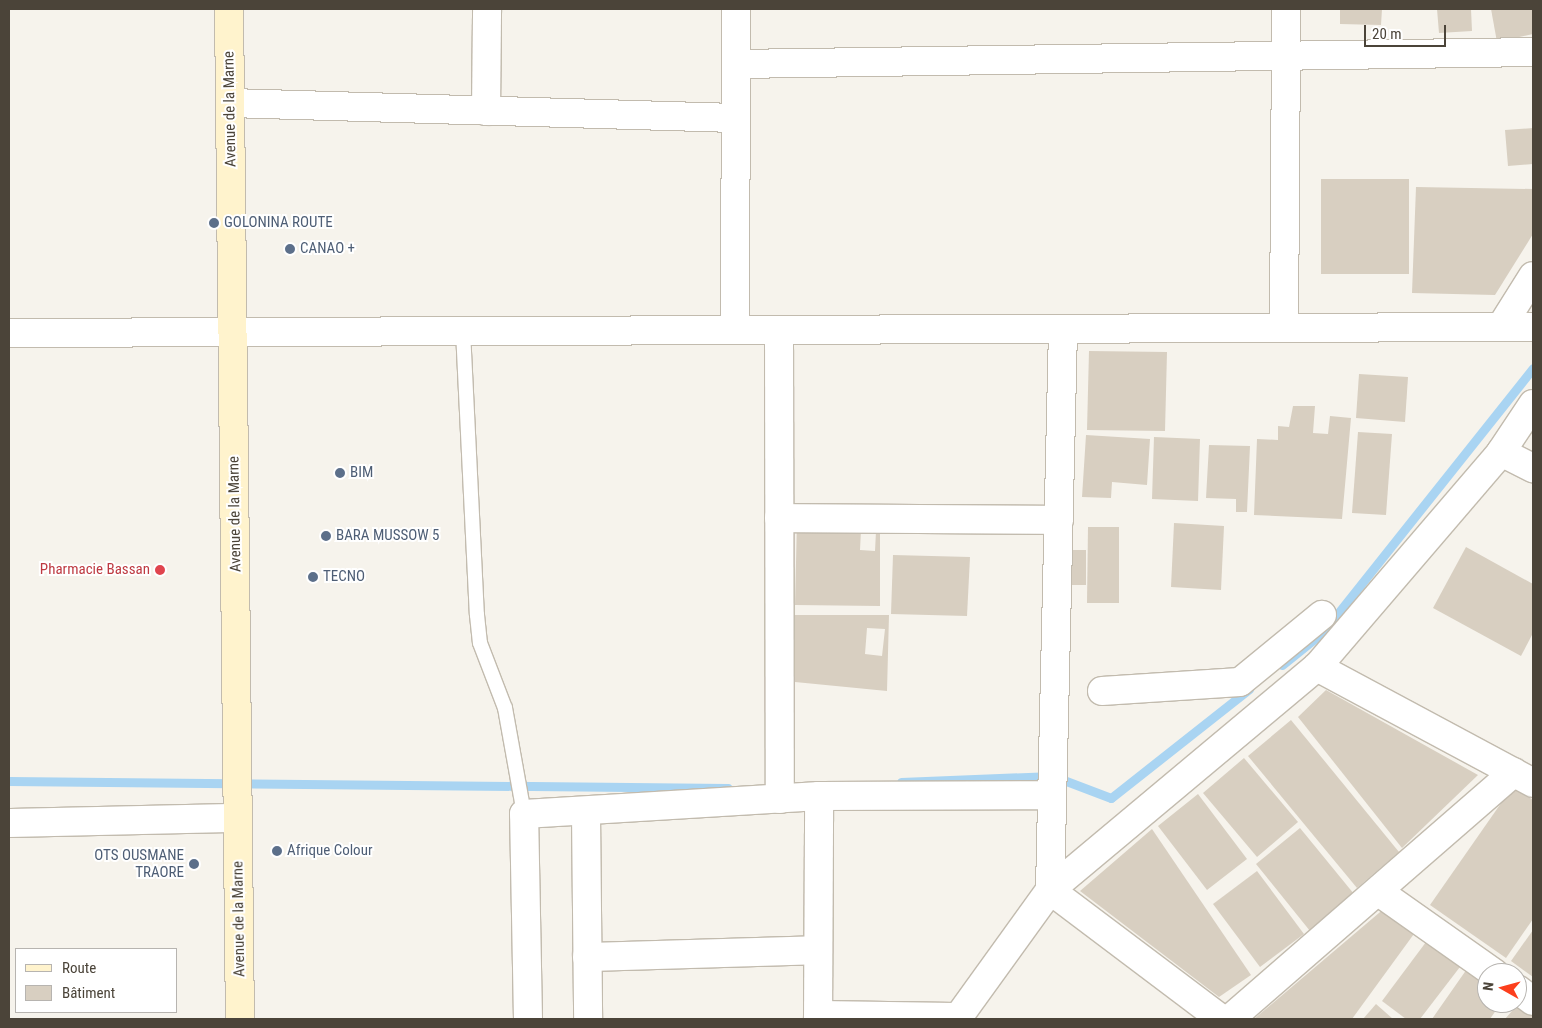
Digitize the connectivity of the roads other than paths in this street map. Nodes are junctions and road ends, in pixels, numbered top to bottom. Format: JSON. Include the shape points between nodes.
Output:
{"nodes":[{"id":1,"x":229,"y":9,"type":"edge"},
{"id":2,"x":487,"y":9,"type":"edge"},
{"id":3,"x":736,"y":9,"type":"edge"},
{"id":4,"x":1286,"y":9,"type":"edge"},
{"id":5,"x":1533,"y":52,"type":"edge"},
{"id":6,"x":1285,"y":53,"type":"junction"},
{"id":7,"x":736,"y":64,"type":"junction"},
{"id":8,"x":230,"y":103,"type":"junction"},
{"id":9,"x":486,"y":111,"type":"junction"},
{"id":10,"x":735,"y":118,"type":"junction"},
{"id":11,"x":1533,"y":276,"type":"edge"},
{"id":12,"x":1501,"y":327,"type":"junction"},
{"id":13,"x":1533,"y":327,"type":"edge"},
{"id":14,"x":1284,"y":328,"type":"junction"},
{"id":15,"x":1064,"y":329,"type":"junction"},
{"id":16,"x":735,"y":330,"type":"junction"},
{"id":17,"x":779,"y":330,"type":"junction"},
{"id":18,"x":463,"y":331,"type":"junction"},
{"id":19,"x":233,"y":332,"type":"junction"},
{"id":20,"x":9,"y":334,"type":"edge"},
{"id":21,"x":1533,"y":404,"type":"edge"},
{"id":22,"x":1501,"y":452,"type":"junction"},
{"id":23,"x":1533,"y":468,"type":"edge"},
{"id":24,"x":779,"y":518,"type":"junction"},
{"id":25,"x":1059,"y":520,"type":"junction"},
{"id":26,"x":1322,"y":615,"type":"dead end"},
{"id":27,"x":1317,"y":667,"type":"junction"},
{"id":28,"x":1102,"y":691,"type":"dead end"},
{"id":29,"x":1251,"y":697,"type":"junction"},
{"id":30,"x":1524,"y":778,"type":"edge"},
{"id":31,"x":1052,"y":795,"type":"junction"},
{"id":32,"x":819,"y":796,"type":"junction"},
{"id":33,"x":780,"y":799,"type":"junction"},
{"id":34,"x":524,"y":814,"type":"junction"},
{"id":35,"x":586,"y":814,"type":"junction"},
{"id":36,"x":238,"y":818,"type":"junction"},
{"id":37,"x":9,"y":823,"type":"edge"},
{"id":38,"x":1050,"y":890,"type":"junction"},
{"id":39,"x":1379,"y":892,"type":"junction"},
{"id":40,"x":818,"y":950,"type":"junction"},
{"id":41,"x":587,"y":957,"type":"junction"},
{"id":42,"x":1480,"y":963,"type":"edge"},
{"id":43,"x":818,"y":1017,"type":"edge"},
{"id":44,"x":958,"y":1018,"type":"edge"},
{"id":45,"x":240,"y":1019,"type":"edge"},
{"id":46,"x":528,"y":1019,"type":"edge"},
{"id":47,"x":588,"y":1019,"type":"edge"},
{"id":48,"x":1221,"y":1019,"type":"edge"},
{"id":49,"x":1230,"y":1019,"type":"edge"}],
"edges":[{"from":1,"to":8,"type":"street","name":"Avenue de la Marne"},
{"from":2,"to":9,"type":"street"},
{"from":3,"to":7,"type":"street"},
{"from":4,"to":6,"type":"street"},
{"from":5,"to":6,"type":"street"},
{"from":6,"to":7,"type":"street"},
{"from":6,"to":14,"type":"street"},
{"from":7,"to":10,"type":"street"},
{"from":8,"to":9,"type":"street"},
{"from":8,"to":19,"type":"street","name":"Avenue de la Marne"},
{"from":9,"to":10,"type":"street"},
{"from":10,"to":16,"type":"street"},
{"from":11,"to":12,"type":"street"},
{"from":12,"to":13,"type":"street"},
{"from":12,"to":14,"type":"street"},
{"from":14,"to":15,"type":"street"},
{"from":15,"to":17,"type":"street"},
{"from":15,"to":25,"type":"street"},
{"from":16,"to":17,"type":"street"},
{"from":16,"to":18,"type":"street"},
{"from":17,"to":24,"type":"street"},
{"from":18,"to":19,"type":"street"},
{"from":18,"to":34,"type":"lane","via":[[476,615],[480,643],[507,716]]},
{"from":19,"to":20,"type":"street"},
{"from":19,"to":36,"type":"street","name":"Avenue de la Marne"},
{"from":21,"to":22,"type":"street"},
{"from":22,"to":23,"type":"street"},
{"from":22,"to":27,"type":"street"},
{"from":24,"to":25,"type":"street"},
{"from":24,"to":33,"type":"street"},
{"from":25,"to":31,"type":"street"},
{"from":26,"to":29,"type":"street"},
{"from":27,"to":29,"type":"street"},
{"from":27,"to":30,"type":"street"},
{"from":28,"to":29,"type":"street"},
{"from":29,"to":38,"type":"street"},
{"from":30,"to":39,"type":"street"},
{"from":31,"to":32,"type":"street"},
{"from":31,"to":38,"type":"street"},
{"from":32,"to":33,"type":"street"},
{"from":32,"to":40,"type":"street"},
{"from":33,"to":35,"type":"street"},
{"from":34,"to":35,"type":"street"},
{"from":34,"to":46,"type":"street"},
{"from":35,"to":41,"type":"street"},
{"from":36,"to":37,"type":"street"},
{"from":36,"to":45,"type":"street","name":"Avenue de la Marne"},
{"from":38,"to":44,"type":"street"},
{"from":38,"to":48,"type":"street"},
{"from":39,"to":42,"type":"street"},
{"from":39,"to":49,"type":"street"},
{"from":40,"to":41,"type":"street"},
{"from":40,"to":43,"type":"street"},
{"from":41,"to":47,"type":"street"},
{"from":43,"to":44,"type":"street"}]}
